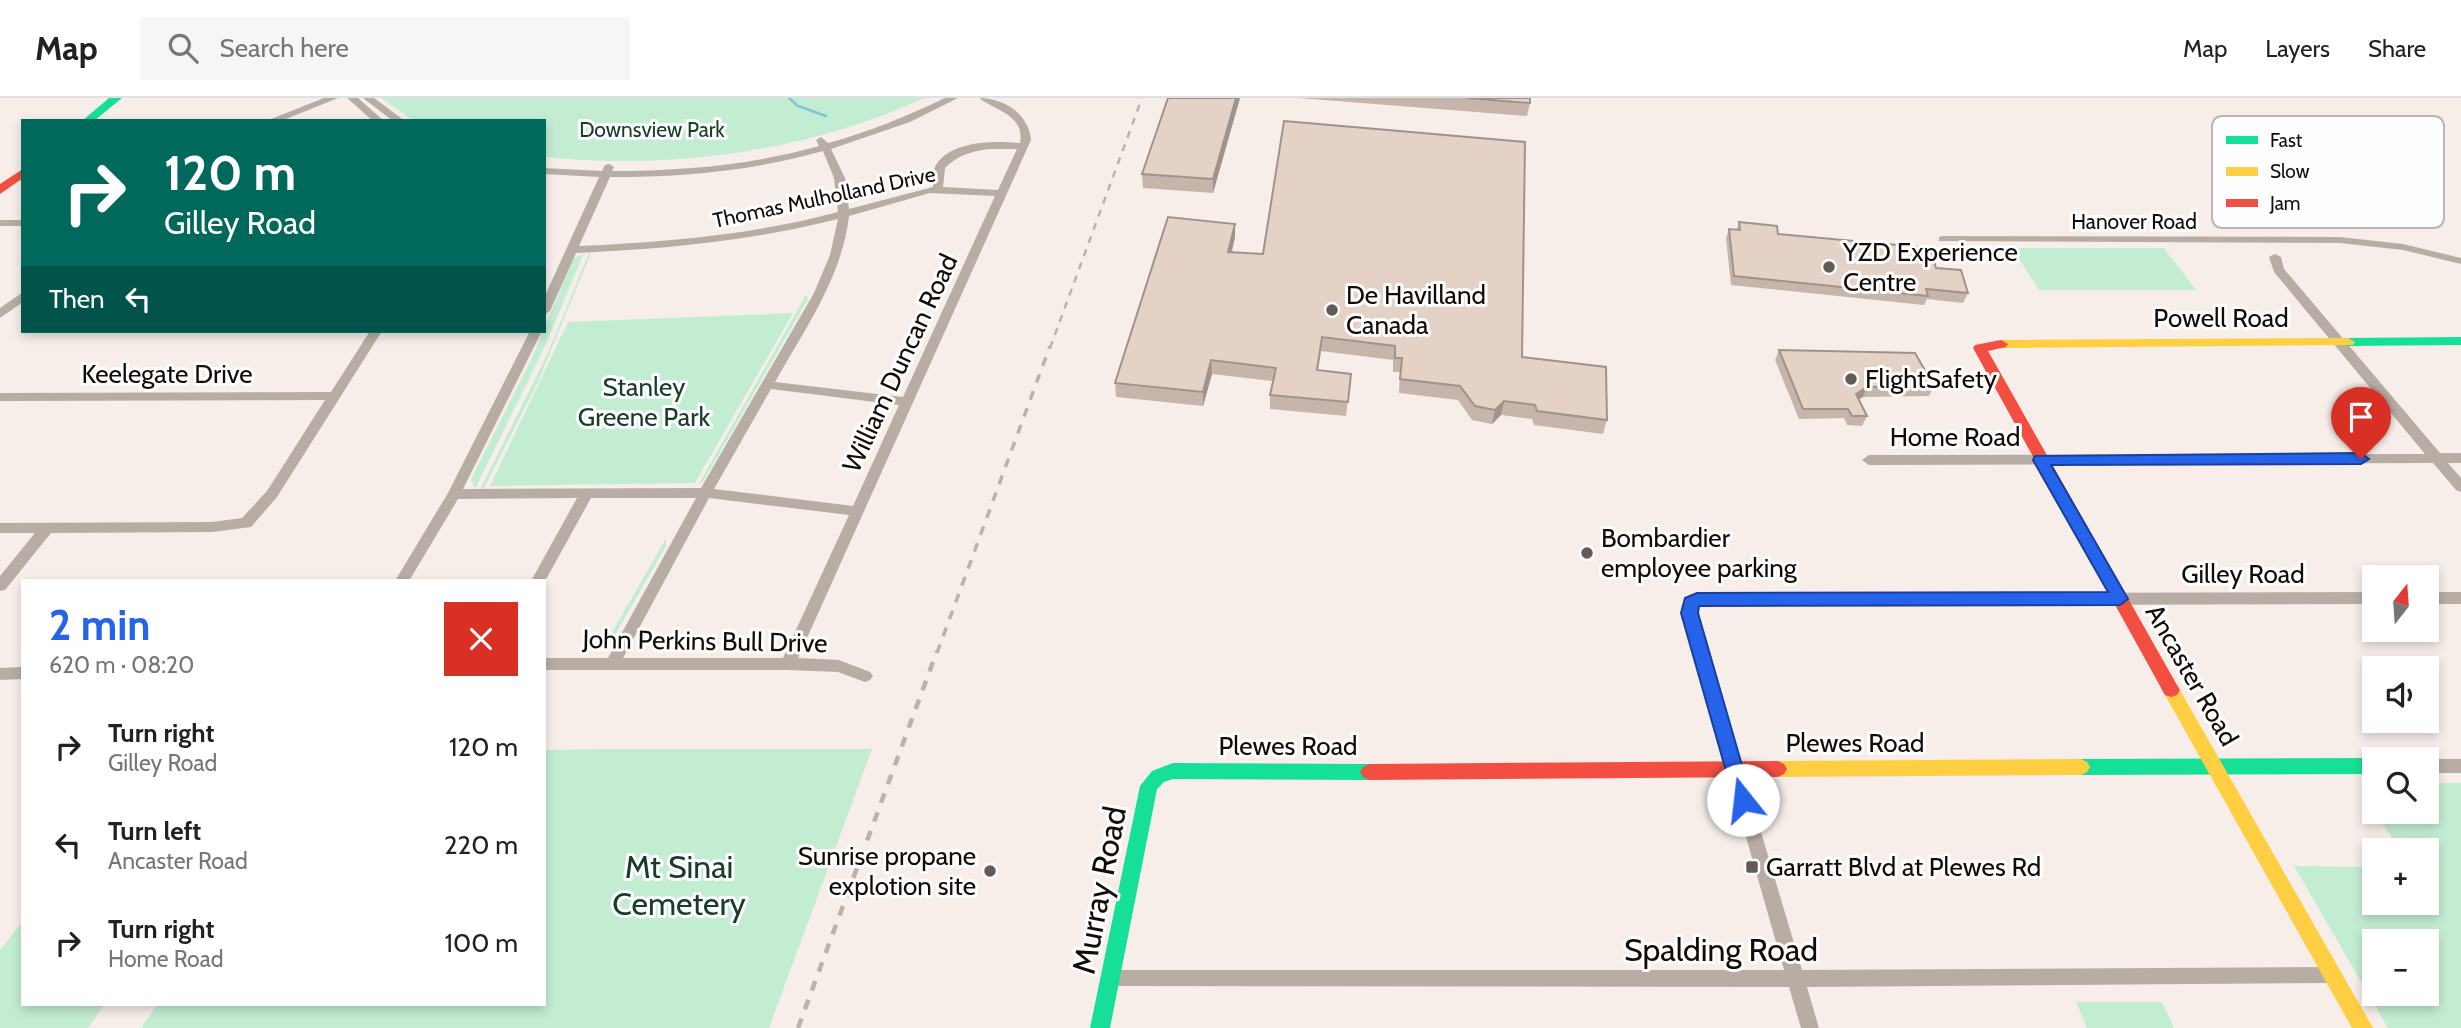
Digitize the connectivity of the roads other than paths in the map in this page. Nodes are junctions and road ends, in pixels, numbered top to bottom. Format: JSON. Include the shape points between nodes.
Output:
{"nodes":[{"id":1,"x":116,"y":98,"type":"edge"},
{"id":2,"x":333,"y":98,"type":"edge"},
{"id":3,"x":352,"y":98,"type":"edge"},
{"id":4,"x":368,"y":98,"type":"edge"},
{"id":5,"x":934,"y":98,"type":"edge"},
{"id":6,"x":953,"y":98,"type":"edge"},
{"id":7,"x":984,"y":98,"type":"edge"},
{"id":8,"x":90,"y":119,"type":"edge"},
{"id":9,"x":276,"y":119,"type":"edge"},
{"id":10,"x":377,"y":119,"type":"edge"},
{"id":11,"x":397,"y":119,"type":"edge"},
{"id":12,"x":823,"y":143,"type":"junction"},
{"id":13,"x":1023,"y":146,"type":"junction"},
{"id":14,"x":546,"y":162,"type":"edge"},
{"id":15,"x":607,"y":170,"type":"junction"},
{"id":16,"x":546,"y":171,"type":"edge"},
{"id":17,"x":21,"y":174,"type":"edge"},
{"id":18,"x":938,"y":189,"type":"junction"},
{"id":19,"x":0,"y":190,"type":"edge"},
{"id":20,"x":1001,"y":193,"type":"junction"},
{"id":21,"x":844,"y":214,"type":"junction"},
{"id":22,"x":0,"y":223,"type":"edge"},
{"id":23,"x":21,"y":223,"type":"edge"},
{"id":24,"x":1943,"y":239,"type":"dead end"},
{"id":25,"x":570,"y":250,"type":"junction"},
{"id":26,"x":2275,"y":257,"type":"dead end"},
{"id":27,"x":2455,"y":260,"type":"edge"},
{"id":28,"x":21,"y":298,"type":"edge"},
{"id":29,"x":546,"y":306,"type":"edge"},
{"id":30,"x":0,"y":314,"type":"edge"},
{"id":31,"x":375,"y":333,"type":"edge"},
{"id":32,"x":535,"y":333,"type":"edge"},
{"id":33,"x":2337,"y":341,"type":"junction"},
{"id":34,"x":2461,"y":341,"type":"edge"},
{"id":35,"x":1982,"y":346,"type":"joint"},
{"id":36,"x":768,"y":385,"type":"junction"},
{"id":37,"x":334,"y":396,"type":"junction"},
{"id":38,"x":0,"y":397,"type":"edge"},
{"id":39,"x":907,"y":402,"type":"junction"},
{"id":40,"x":2437,"y":458,"type":"junction"},
{"id":41,"x":2461,"y":458,"type":"edge"},
{"id":42,"x":1869,"y":460,"type":"dead end"},
{"id":43,"x":2040,"y":460,"type":"junction"},
{"id":44,"x":2461,"y":487,"type":"edge"},
{"id":45,"x":587,"y":493,"type":"junction"},
{"id":46,"x":705,"y":493,"type":"junction"},
{"id":47,"x":454,"y":494,"type":"junction"},
{"id":48,"x":857,"y":511,"type":"junction"},
{"id":49,"x":0,"y":528,"type":"edge"},
{"id":50,"x":47,"y":528,"type":"junction"},
{"id":51,"x":403,"y":579,"type":"edge"},
{"id":52,"x":539,"y":579,"type":"edge"},
{"id":53,"x":0,"y":586,"type":"edge"},
{"id":54,"x":2362,"y":598,"type":"edge"},
{"id":55,"x":2440,"y":598,"type":"edge"},
{"id":56,"x":2461,"y":598,"type":"edge"},
{"id":57,"x":2120,"y":599,"type":"junction"},
{"id":58,"x":546,"y":664,"type":"edge"},
{"id":59,"x":612,"y":664,"type":"junction"},
{"id":60,"x":788,"y":664,"type":"junction"},
{"id":61,"x":0,"y":674,"type":"edge"},
{"id":62,"x":21,"y":674,"type":"edge"},
{"id":63,"x":865,"y":676,"type":"dead end"},
{"id":64,"x":2362,"y":766,"type":"edge"},
{"id":65,"x":2439,"y":766,"type":"edge"},
{"id":66,"x":2461,"y":766,"type":"edge"},
{"id":67,"x":2216,"y":767,"type":"junction"},
{"id":68,"x":1734,"y":769,"type":"junction"},
{"id":69,"x":1167,"y":772,"type":"joint"},
{"id":70,"x":2333,"y":975,"type":"junction"},
{"id":71,"x":1110,"y":978,"type":"junction"},
{"id":72,"x":1795,"y":978,"type":"junction"},
{"id":73,"x":1100,"y":1028,"type":"edge"},
{"id":74,"x":1810,"y":1028,"type":"edge"},
{"id":75,"x":2363,"y":1028,"type":"edge"}],
"edges":[{"from":1,"to":8,"type":"street"},
{"from":2,"to":9,"type":"street"},
{"from":3,"to":10,"type":"street"},
{"from":4,"to":11,"type":"street"},
{"from":5,"to":12,"type":"street"},
{"from":6,"to":12,"type":"street","via":[[904,119]]},
{"from":7,"to":13,"type":"street","via":[[1022,121]]},
{"from":12,"to":15,"type":"street","via":[[694,171]]},
{"from":12,"to":21,"type":"street","via":[[840,181]]},
{"from":13,"to":18,"type":"street","via":[[985,145],[954,157],[940,167]]},
{"from":13,"to":20,"type":"street","name":"William Duncan Road"},
{"from":14,"to":15,"type":"street"},
{"from":15,"to":16,"type":"street"},
{"from":15,"to":25,"type":"street"},
{"from":17,"to":19,"type":"street"},
{"from":18,"to":20,"type":"street","name":"Thomas Mulholland Drive"},
{"from":18,"to":21,"type":"street","name":"Thomas Mulholland Drive"},
{"from":20,"to":39,"type":"street","name":"William Duncan Road"},
{"from":21,"to":25,"type":"street","name":"Thomas Mulholland Drive","via":[[711,240]]},
{"from":21,"to":36,"type":"street","via":[[832,269]]},
{"from":22,"to":23,"type":"street"},
{"from":24,"to":27,"type":"street","name":"Hanover Road","via":[[2340,240]]},
{"from":25,"to":29,"type":"street"},
{"from":26,"to":33,"type":"street","via":[[2278,270]]},
{"from":28,"to":30,"type":"street"},
{"from":31,"to":37,"type":"street"},
{"from":32,"to":47,"type":"street"},
{"from":33,"to":34,"type":"street","name":"Powell Road"},
{"from":33,"to":35,"type":"street","name":"Powell Road"},
{"from":33,"to":40,"type":"street"},
{"from":35,"to":43,"type":"street","name":"Ancaster Road","via":[[1981,353]]},
{"from":36,"to":39,"type":"street"},
{"from":36,"to":46,"type":"street"},
{"from":37,"to":38,"type":"street","name":"Keelegate Drive"},
{"from":37,"to":50,"type":"street","via":[[267,500],[246,523]]},
{"from":39,"to":48,"type":"street","name":"William Duncan Road"},
{"from":40,"to":41,"type":"street","name":"Home Road"},
{"from":40,"to":43,"type":"street","name":"Home Road"},
{"from":40,"to":44,"type":"street"},
{"from":42,"to":43,"type":"street","name":"Home Road"},
{"from":43,"to":57,"type":"street","name":"Ancaster Road"},
{"from":45,"to":46,"type":"street"},
{"from":45,"to":47,"type":"street"},
{"from":45,"to":52,"type":"street"},
{"from":46,"to":48,"type":"street"},
{"from":46,"to":59,"type":"street"},
{"from":47,"to":51,"type":"street"},
{"from":48,"to":60,"type":"street","name":"William Duncan Road"},
{"from":49,"to":50,"type":"street"},
{"from":50,"to":53,"type":"street"},
{"from":54,"to":57,"type":"street","name":"Gilley Road"},
{"from":55,"to":56,"type":"street"},
{"from":57,"to":67,"type":"street","name":"Ancaster Road"},
{"from":57,"to":68,"type":"street","name":"Gilley Road","via":[[1691,602],[1689,613]]},
{"from":58,"to":59,"type":"street","name":"John Perkins Bull Drive"},
{"from":59,"to":60,"type":"street","name":"John Perkins Bull Drive"},
{"from":60,"to":63,"type":"street","name":"John Perkins Bull Drive","via":[[839,666]]},
{"from":61,"to":62,"type":"street"},
{"from":64,"to":67,"type":"street","name":"Plewes Road"},
{"from":65,"to":66,"type":"street"},
{"from":67,"to":68,"type":"street","name":"Plewes Road"},
{"from":67,"to":70,"type":"street","name":"Ancaster Road"},
{"from":68,"to":69,"type":"street","name":"Plewes Road"},
{"from":68,"to":72,"type":"street"},
{"from":69,"to":71,"type":"street","name":"Murray Road","via":[[1154,779],[1147,791]]},
{"from":70,"to":72,"type":"street","name":"Spalding Road"},
{"from":70,"to":75,"type":"street","name":"Ancaster Road"},
{"from":71,"to":72,"type":"street","name":"Spalding Road"},
{"from":71,"to":73,"type":"street","name":"Murray Road"},
{"from":72,"to":74,"type":"street"}]}
